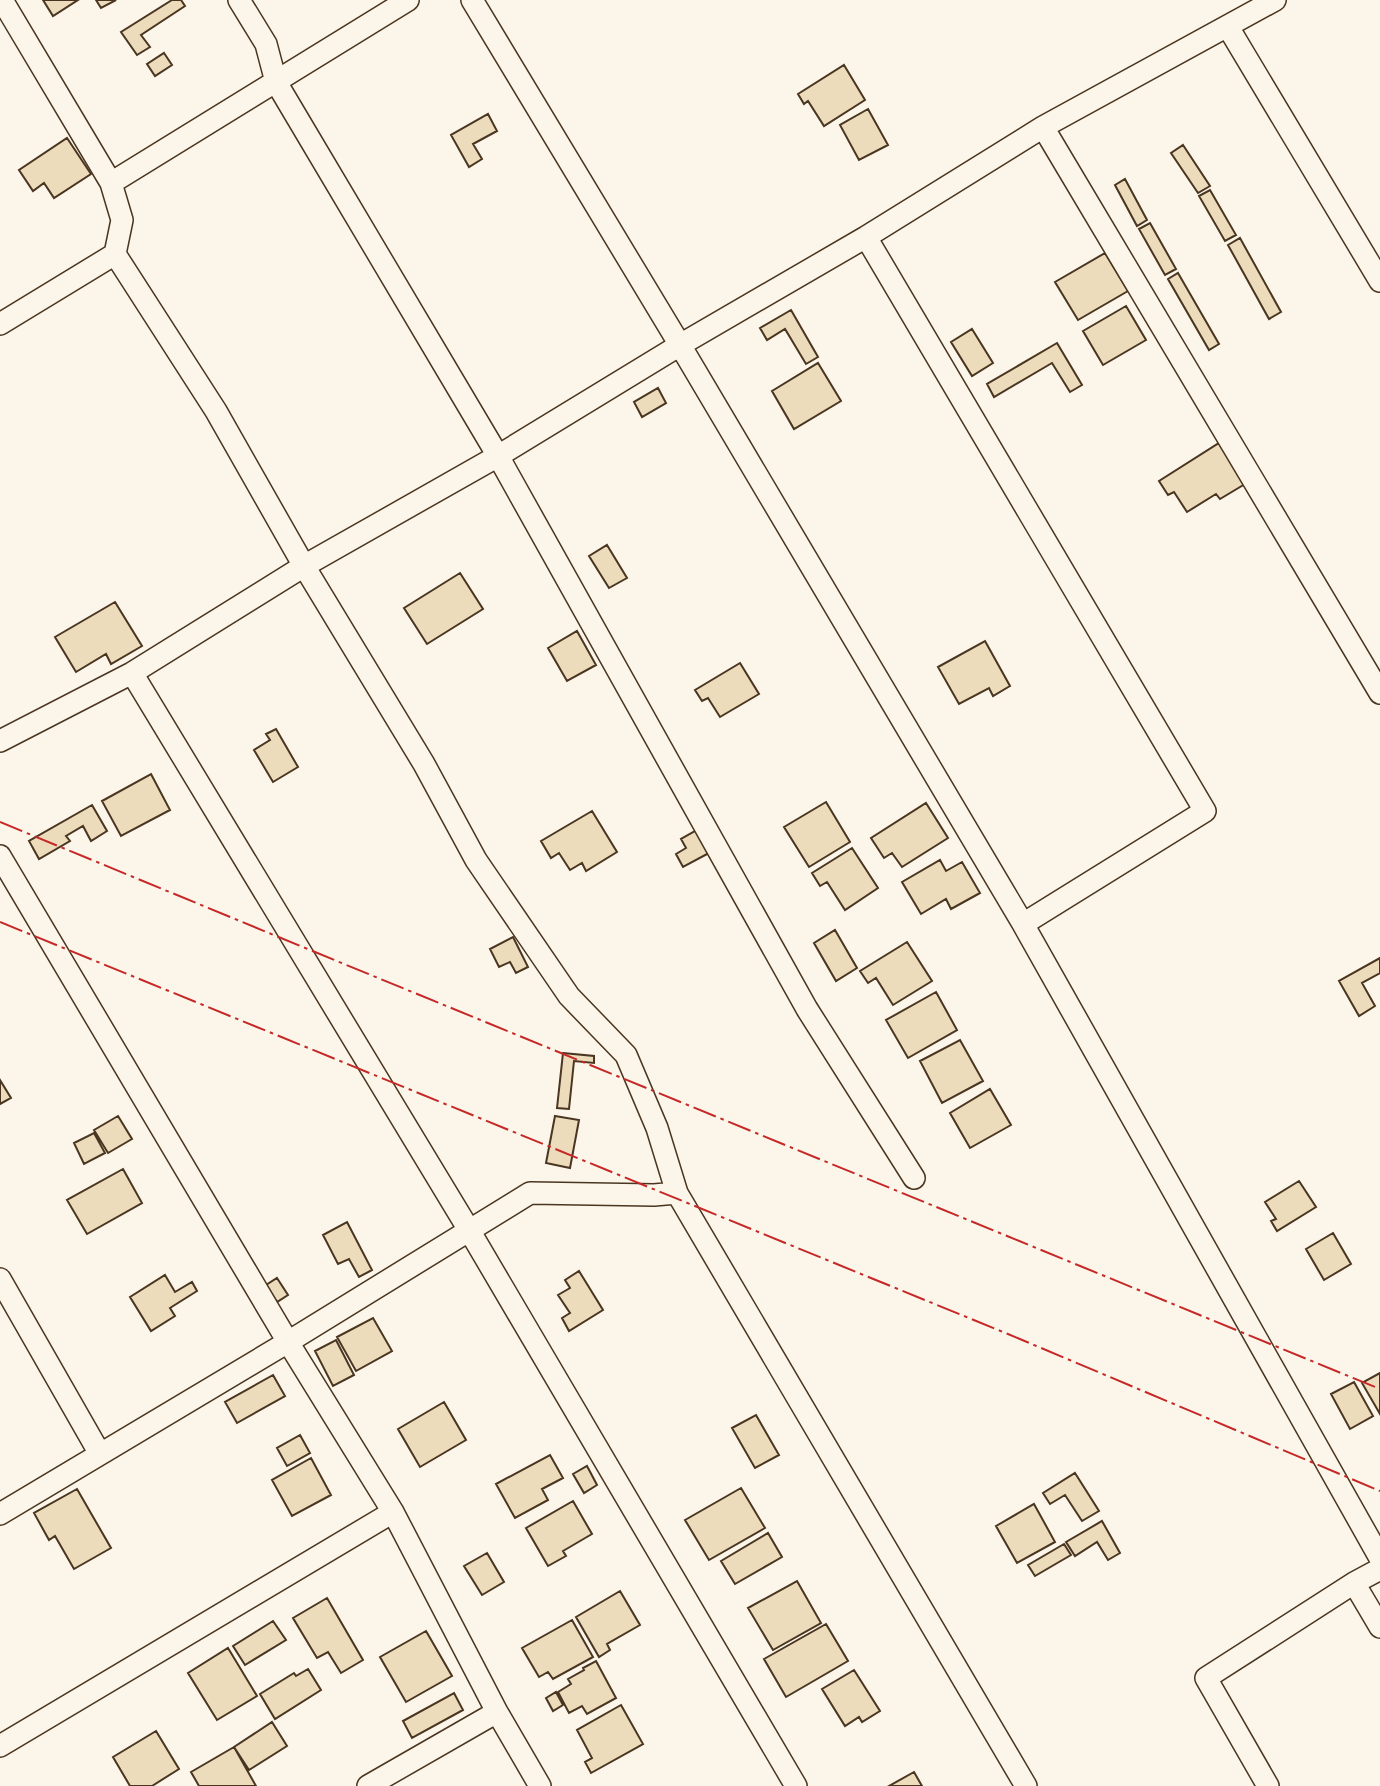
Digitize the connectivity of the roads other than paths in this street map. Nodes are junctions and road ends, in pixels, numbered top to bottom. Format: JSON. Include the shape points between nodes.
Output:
{"nodes":[{"id":1,"x":2,"y":0,"type":"edge"},
{"id":2,"x":239,"y":0,"type":"edge"},
{"id":3,"x":408,"y":0,"type":"edge"},
{"id":4,"x":472,"y":0,"type":"edge"},
{"id":5,"x":1275,"y":0,"type":"edge"},
{"id":6,"x":1228,"y":27,"type":"junction"},
{"id":7,"x":276,"y":82,"type":"junction"},
{"id":8,"x":1043,"y":127,"type":"junction"},
{"id":9,"x":111,"y":183,"type":"junction"},
{"id":10,"x":866,"y":237,"type":"junction"},
{"id":11,"x":116,"y":254,"type":"junction"},
{"id":12,"x":1380,"y":281,"type":"edge"},
{"id":13,"x":0,"y":324,"type":"edge"},
{"id":14,"x":680,"y":345,"type":"junction"},
{"id":15,"x":498,"y":456,"type":"junction"},
{"id":16,"x":304,"y":566,"type":"junction"},
{"id":17,"x":132,"y":673,"type":"junction"},
{"id":18,"x":1380,"y":693,"type":"edge"},
{"id":19,"x":0,"y":741,"type":"edge"},
{"id":20,"x":0,"y":856,"type":"edge"},
{"id":21,"x":1024,"y":924,"type":"junction"},
{"id":22,"x":914,"y":1178,"type":"dead end"},
{"id":23,"x":677,"y":1193,"type":"junction"},
{"id":24,"x":469,"y":1230,"type":"junction"},
{"id":25,"x":0,"y":1279,"type":"edge"},
{"id":26,"x":288,"y":1342,"type":"junction"},
{"id":27,"x":100,"y":1454,"type":"junction"},
{"id":28,"x":393,"y":1512,"type":"junction"},
{"id":29,"x":0,"y":1514,"type":"edge"},
{"id":30,"x":1380,"y":1558,"type":"edge"},
{"id":31,"x":1380,"y":1569,"type":"edge"},
{"id":32,"x":1354,"y":1583,"type":"junction"},
{"id":33,"x":1380,"y":1627,"type":"edge"},
{"id":34,"x":497,"y":1712,"type":"junction"},
{"id":35,"x":0,"y":1746,"type":"edge"},
{"id":36,"x":368,"y":1786,"type":"edge"},
{"id":37,"x":540,"y":1786,"type":"edge"},
{"id":38,"x":796,"y":1786,"type":"edge"},
{"id":39,"x":1026,"y":1786,"type":"edge"},
{"id":40,"x":1268,"y":1786,"type":"edge"}],
"edges":[{"from":1,"to":9,"type":"street"},
{"from":2,"to":7,"type":"street","via":[[266,44]]},
{"from":3,"to":7,"type":"street"},
{"from":4,"to":14,"type":"street"},
{"from":5,"to":6,"type":"street"},
{"from":6,"to":8,"type":"street"},
{"from":6,"to":12,"type":"street"},
{"from":7,"to":9,"type":"street"},
{"from":7,"to":15,"type":"street"},
{"from":8,"to":10,"type":"street"},
{"from":8,"to":18,"type":"street"},
{"from":9,"to":11,"type":"street","via":[[122,220]]},
{"from":10,"to":14,"type":"street"},
{"from":10,"to":21,"type":"street","via":[[1205,811]]},
{"from":11,"to":13,"type":"street"},
{"from":11,"to":16,"type":"street","via":[[216,411]]},
{"from":14,"to":15,"type":"street"},
{"from":14,"to":21,"type":"street"},
{"from":15,"to":16,"type":"street"},
{"from":15,"to":22,"type":"street","via":[[807,1009]]},
{"from":16,"to":17,"type":"street"},
{"from":16,"to":23,"type":"street","via":[[424,764],[476,860],[569,996],[626,1055],[657,1128]]},
{"from":17,"to":19,"type":"street"},
{"from":17,"to":24,"type":"street"},
{"from":20,"to":26,"type":"street"},
{"from":21,"to":30,"type":"street"},
{"from":23,"to":24,"type":"street","via":[[530,1193]]},
{"from":23,"to":39,"type":"street"},
{"from":24,"to":26,"type":"street"},
{"from":24,"to":38,"type":"street"},
{"from":25,"to":27,"type":"street"},
{"from":26,"to":27,"type":"street"},
{"from":26,"to":28,"type":"street"},
{"from":27,"to":29,"type":"street"},
{"from":28,"to":34,"type":"street"},
{"from":28,"to":35,"type":"street"},
{"from":31,"to":32,"type":"street"},
{"from":32,"to":33,"type":"street"},
{"from":32,"to":40,"type":"street","via":[[1206,1678]]},
{"from":34,"to":36,"type":"street"},
{"from":34,"to":37,"type":"street"}]}
